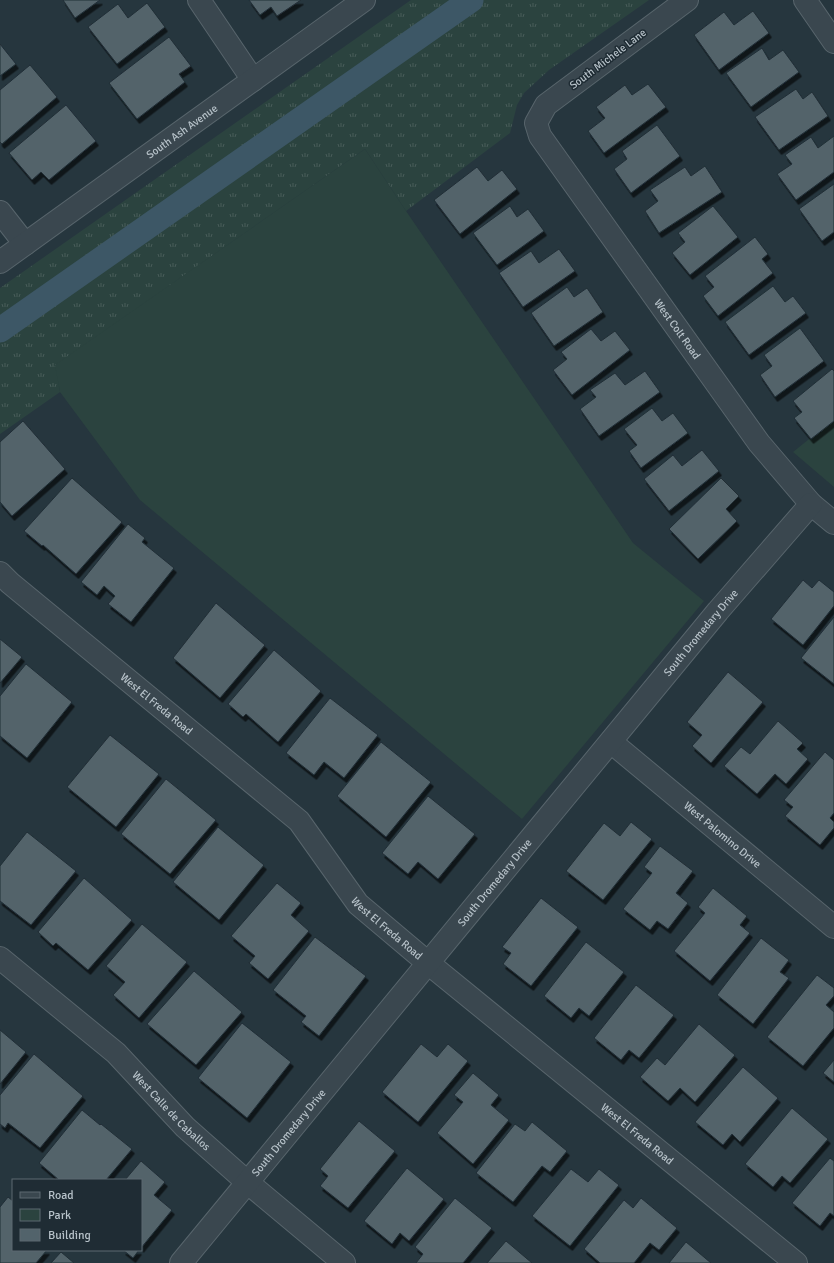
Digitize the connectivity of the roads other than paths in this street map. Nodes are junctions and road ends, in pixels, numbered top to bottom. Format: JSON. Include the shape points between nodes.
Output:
{"nodes":[{"id":1,"x":199,"y":0,"type":"edge"},
{"id":2,"x":364,"y":0,"type":"edge"},
{"id":3,"x":687,"y":0,"type":"edge"},
{"id":4,"x":805,"y":0,"type":"edge"},
{"id":5,"x":834,"y":42,"type":"edge"},
{"id":6,"x":253,"y":80,"type":"junction"},
{"id":7,"x":536,"y":123,"type":"joint"},
{"id":8,"x":0,"y":212,"type":"edge"},
{"id":9,"x":25,"y":244,"type":"junction"},
{"id":10,"x":0,"y":262,"type":"edge"},
{"id":11,"x":811,"y":504,"type":"junction"},
{"id":12,"x":834,"y":523,"type":"edge"},
{"id":13,"x":0,"y":573,"type":"edge"},
{"id":14,"x":611,"y":742,"type":"junction"},
{"id":15,"x":834,"y":927,"type":"edge"},
{"id":16,"x":0,"y":958,"type":"edge"},
{"id":17,"x":428,"y":963,"type":"junction"},
{"id":18,"x":247,"y":1182,"type":"junction"},
{"id":19,"x":180,"y":1263,"type":"edge"},
{"id":20,"x":344,"y":1263,"type":"edge"},
{"id":21,"x":796,"y":1263,"type":"edge"}],
"edges":[{"from":1,"to":6,"type":"street"},
{"from":2,"to":6,"type":"street","name":"South Ash Avenue"},
{"from":3,"to":7,"type":"street","name":"South Michele Lane","via":[[546,105]]},
{"from":4,"to":5,"type":"street"},
{"from":6,"to":9,"type":"street","name":"South Ash Avenue"},
{"from":7,"to":11,"type":"street","name":"West Colt Road","via":[[540,136],[759,443]]},
{"from":8,"to":9,"type":"street"},
{"from":9,"to":10,"type":"street","name":"South Ash Avenue"},
{"from":11,"to":12,"type":"street","name":"West Colt Road"},
{"from":11,"to":14,"type":"street","name":"South Dromedary Drive","via":[[718,611]]},
{"from":13,"to":17,"type":"street","name":"West El Freda Road","via":[[299,821],[358,904]]},
{"from":14,"to":15,"type":"street","name":"West Palomino Drive"},
{"from":14,"to":17,"type":"street","name":"South Dromedary Drive"},
{"from":16,"to":18,"type":"street","name":"West Calle de Caballos","via":[[116,1053],[185,1127]]},
{"from":17,"to":18,"type":"street","name":"South Dromedary Drive"},
{"from":17,"to":21,"type":"street","name":"West El Freda Road"},
{"from":18,"to":19,"type":"street","name":"South Dromedary Drive"},
{"from":18,"to":20,"type":"street","name":"West Calle de Caballos"}]}
